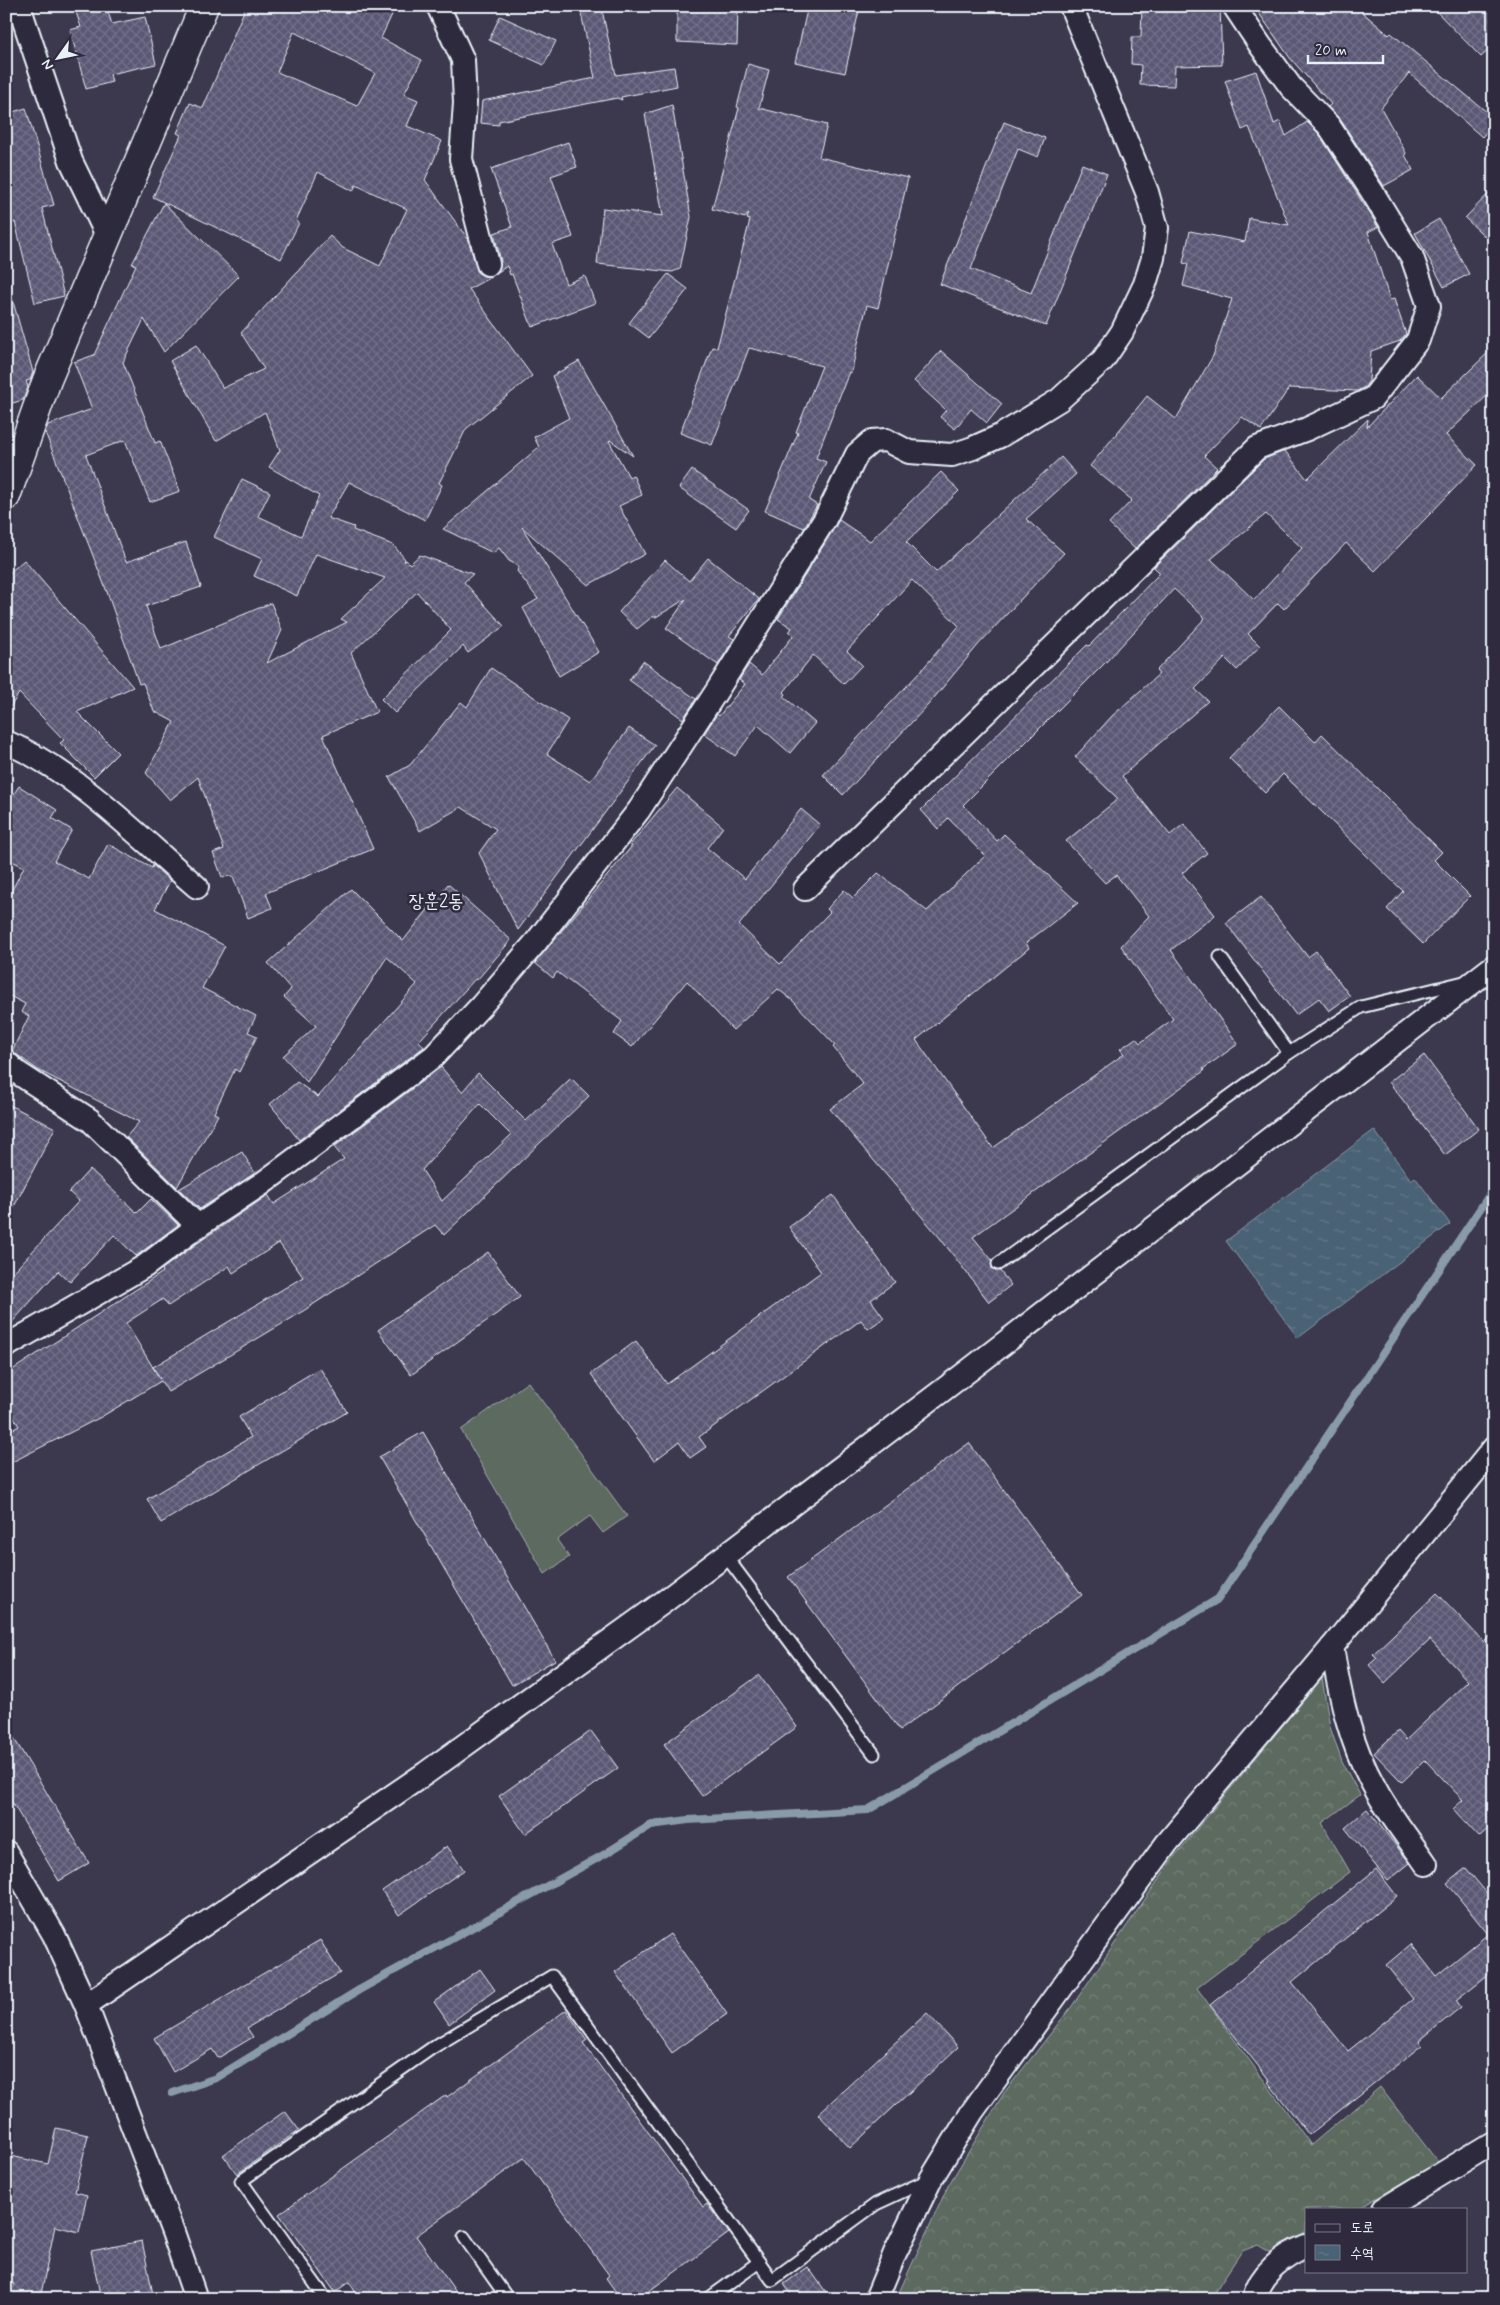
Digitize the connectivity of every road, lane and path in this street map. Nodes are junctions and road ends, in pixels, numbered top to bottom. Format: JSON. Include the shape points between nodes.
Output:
{"nodes":[{"id":1,"x":19,"y":6,"type":"edge"},
{"id":2,"x":204,"y":6,"type":"edge"},
{"id":3,"x":438,"y":6,"type":"edge"},
{"id":4,"x":1072,"y":6,"type":"edge"},
{"id":5,"x":1234,"y":6,"type":"edge"},
{"id":6,"x":107,"y":235,"type":"junction"},
{"id":7,"x":488,"y":264,"type":"dead end"},
{"id":8,"x":6,"y":496,"type":"edge"},
{"id":9,"x":6,"y":742,"type":"edge"},
{"id":10,"x":197,"y":887,"type":"dead end"},
{"id":11,"x":805,"y":888,"type":"dead end"},
{"id":12,"x":1220,"y":957,"type":"dead end"},
{"id":13,"x":1494,"y":966,"type":"edge"},
{"id":14,"x":1476,"y":979,"type":"junction"},
{"id":15,"x":1289,"y":1053,"type":"junction"},
{"id":16,"x":6,"y":1062,"type":"edge"},
{"id":17,"x":198,"y":1226,"type":"junction"},
{"id":18,"x":998,"y":1264,"type":"dead end"},
{"id":19,"x":6,"y":1346,"type":"edge"},
{"id":20,"x":1494,"y":1448,"type":"edge"},
{"id":21,"x":725,"y":1556,"type":"junction"},
{"id":22,"x":1332,"y":1647,"type":"junction"},
{"id":23,"x":874,"y":1754,"type":"dead end"},
{"id":24,"x":6,"y":1852,"type":"edge"},
{"id":25,"x":1426,"y":1864,"type":"dead end"},
{"id":26,"x":86,"y":2005,"type":"junction"},
{"id":27,"x":1494,"y":2142,"type":"edge"},
{"id":28,"x":931,"y":2179,"type":"junction"},
{"id":29,"x":1386,"y":2208,"type":"edge"},
{"id":30,"x":464,"y":2237,"type":"dead end"},
{"id":31,"x":1305,"y":2247,"type":"edge"},
{"id":32,"x":759,"y":2262,"type":"junction"},
{"id":33,"x":196,"y":2299,"type":"edge"},
{"id":34,"x":326,"y":2299,"type":"edge"},
{"id":35,"x":508,"y":2299,"type":"edge"},
{"id":36,"x":708,"y":2299,"type":"edge"},
{"id":37,"x":876,"y":2299,"type":"edge"},
{"id":38,"x":1254,"y":2299,"type":"edge"}],
"edges":[{"from":1,"to":6,"type":"street","via":[[71,161]]},
{"from":2,"to":6,"type":"street"},
{"from":3,"to":7,"type":"street","via":[[464,60],[461,159]]},
{"from":4,"to":17,"type":"street","via":[[1148,192],[1157,228],[1145,284],[1122,332],[1103,360],[1059,400],[1000,436],[973,448],[952,454],[909,452],[886,440],[872,441],[857,454],[825,519],[639,810],[482,1006],[434,1056],[263,1183]]},
{"from":5,"to":11,"type":"street","via":[[1291,87],[1329,126],[1412,257],[1429,306],[1418,340],[1373,398],[1257,448]]},
{"from":6,"to":8,"type":"street","via":[[47,380]]},
{"from":9,"to":10,"type":"street","via":[[30,752],[91,795]]},
{"from":12,"to":15,"type":"lane"},
{"from":13,"to":14,"type":"street"},
{"from":14,"to":15,"type":"lane","via":[[1361,1007]]},
{"from":14,"to":21,"type":"street"},
{"from":15,"to":18,"type":"lane"},
{"from":16,"to":17,"type":"street","via":[[90,1120]]},
{"from":17,"to":19,"type":"street","via":[[145,1266]]},
{"from":20,"to":22,"type":"street"},
{"from":21,"to":23,"type":"lane"},
{"from":21,"to":26,"type":"street","via":[[426,1773]]},
{"from":22,"to":25,"type":"street","via":[[1341,1700],[1360,1759],[1375,1790]]},
{"from":22,"to":28,"type":"street","via":[[1167,1843],[972,2112]]},
{"from":24,"to":26,"type":"street","via":[[54,1935]]},
{"from":26,"to":33,"type":"street"},
{"from":27,"to":29,"type":"street"},
{"from":28,"to":32,"type":"lane","via":[[876,2204],[772,2280]]},
{"from":28,"to":37,"type":"street"},
{"from":30,"to":35,"type":"lane"},
{"from":31,"to":38,"type":"street","via":[[1283,2259],[1264,2276]]},
{"from":32,"to":34,"type":"lane","via":[[552,1976],[432,2048],[241,2181]]},
{"from":32,"to":36,"type":"lane"}]}
